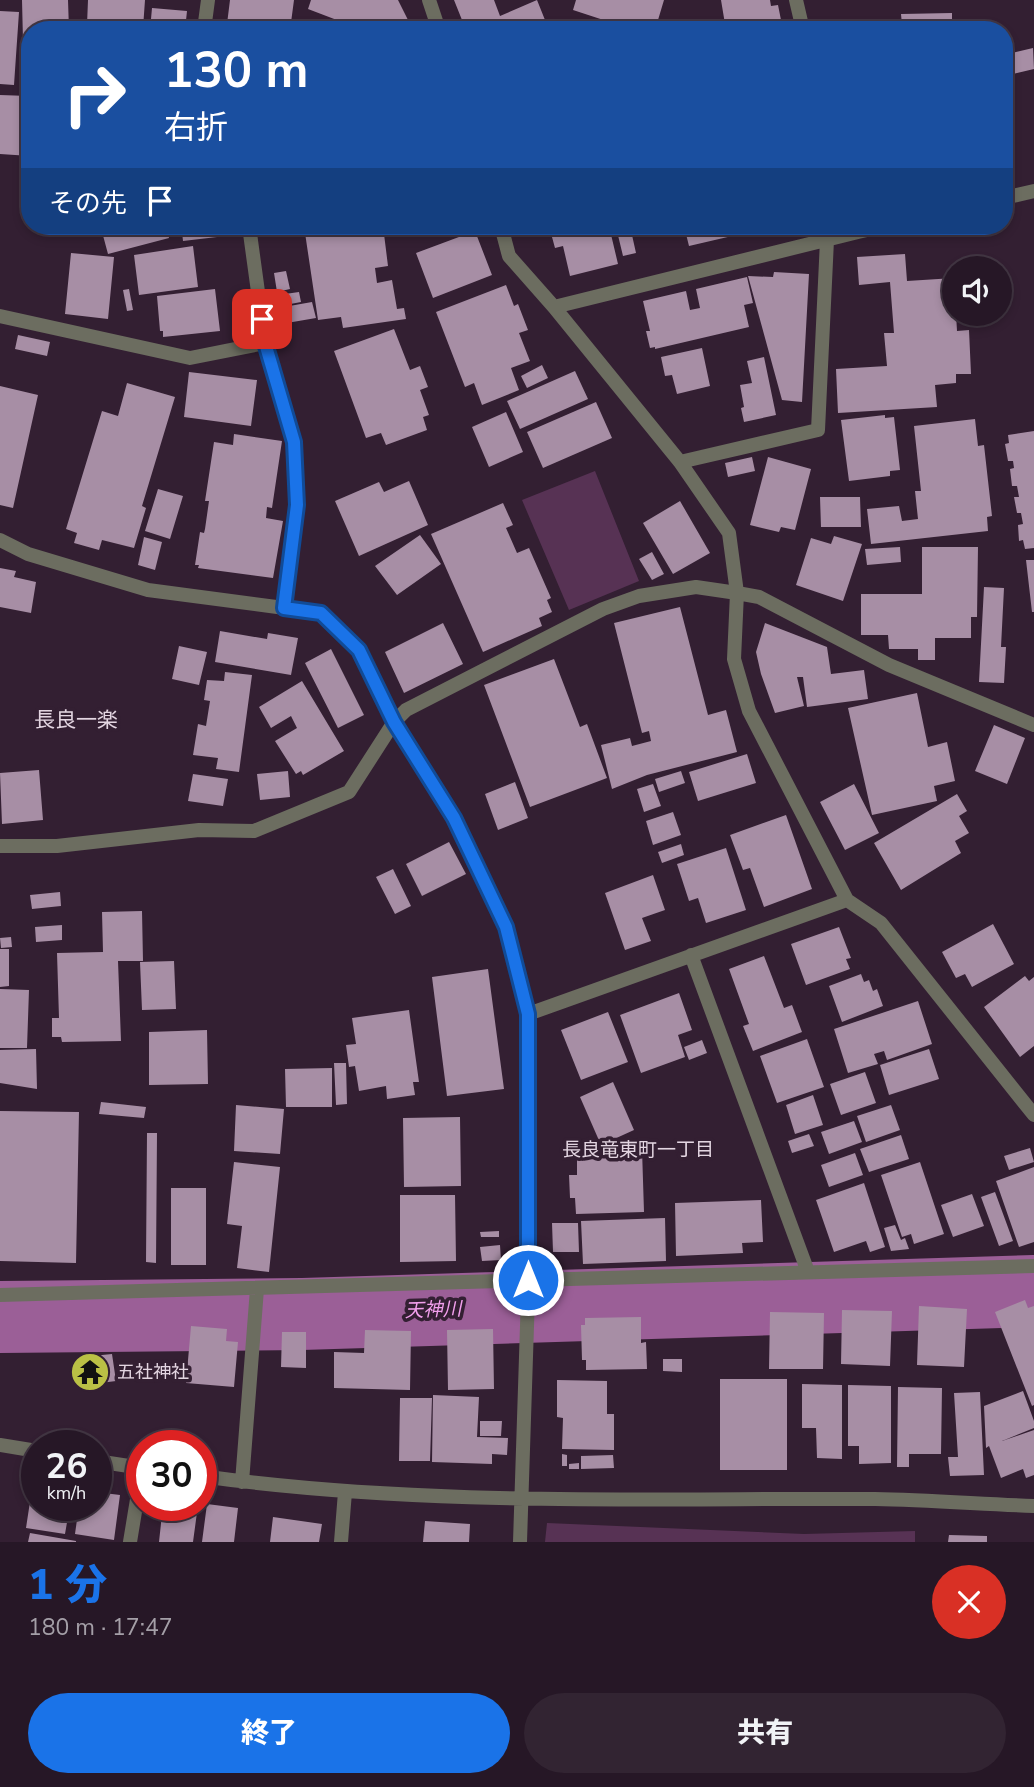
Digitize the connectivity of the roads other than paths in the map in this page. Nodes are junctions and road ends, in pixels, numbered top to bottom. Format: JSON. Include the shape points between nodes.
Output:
{"nodes":[{"id":1,"x":208,"y":0,"type":"edge"},
{"id":2,"x":429,"y":0,"type":"edge"},
{"id":3,"x":796,"y":0,"type":"edge"},
{"id":4,"x":205,"y":21,"type":"edge"},
{"id":5,"x":436,"y":21,"type":"edge"},
{"id":6,"x":801,"y":21,"type":"edge"},
{"id":7,"x":1034,"y":191,"type":"edge"},
{"id":8,"x":1013,"y":196,"type":"edge"},
{"id":9,"x":250,"y":235,"type":"edge"},
{"id":10,"x":503,"y":235,"type":"edge"},
{"id":11,"x":841,"y":235,"type":"edge"},
{"id":12,"x":827,"y":240,"type":"junction"},
{"id":13,"x":554,"y":307,"type":"junction"},
{"id":14,"x":0,"y":316,"type":"edge"},
{"id":15,"x":265,"y":343,"type":"junction"},
{"id":16,"x":680,"y":462,"type":"junction"},
{"id":17,"x":0,"y":540,"type":"edge"},
{"id":18,"x":737,"y":593,"type":"junction"},
{"id":19,"x":284,"y":608,"type":"junction"},
{"id":20,"x":394,"y":722,"type":"junction"},
{"id":21,"x":1034,"y":724,"type":"edge"},
{"id":22,"x":0,"y":846,"type":"edge"},
{"id":23,"x":846,"y":900,"type":"junction"},
{"id":24,"x":691,"y":955,"type":"junction"},
{"id":25,"x":528,"y":1014,"type":"junction"},
{"id":26,"x":1034,"y":1115,"type":"edge"},
{"id":27,"x":1034,"y":1266,"type":"edge"},
{"id":28,"x":808,"y":1272,"type":"junction"},
{"id":29,"x":528,"y":1280,"type":"junction"},
{"id":30,"x":257,"y":1289,"type":"junction"},
{"id":31,"x":0,"y":1295,"type":"edge"},
{"id":32,"x":0,"y":1445,"type":"edge"},
{"id":33,"x":21,"y":1448,"type":"edge"},
{"id":34,"x":217,"y":1478,"type":"edge"},
{"id":35,"x":242,"y":1482,"type":"junction"},
{"id":36,"x":345,"y":1492,"type":"junction"},
{"id":37,"x":520,"y":1499,"type":"junction"},
{"id":38,"x":1034,"y":1506,"type":"edge"},
{"id":39,"x":133,"y":1521,"type":"edge"},
{"id":40,"x":130,"y":1542,"type":"edge"},
{"id":41,"x":341,"y":1542,"type":"edge"},
{"id":42,"x":520,"y":1542,"type":"edge"}],
"edges":[{"from":1,"to":4,"type":"street"},
{"from":2,"to":5,"type":"street"},
{"from":3,"to":6,"type":"street"},
{"from":7,"to":8,"type":"street"},
{"from":9,"to":15,"type":"street"},
{"from":10,"to":13,"type":"street","via":[[509,256]]},
{"from":11,"to":12,"type":"street"},
{"from":12,"to":13,"type":"street"},
{"from":12,"to":16,"type":"street","via":[[818,430]]},
{"from":13,"to":16,"type":"street"},
{"from":14,"to":15,"type":"street","via":[[190,358]]},
{"from":15,"to":19,"type":"street","via":[[294,442],[297,505]]},
{"from":16,"to":18,"type":"street","via":[[729,533]]},
{"from":17,"to":19,"type":"street","via":[[28,554],[148,590]]},
{"from":18,"to":20,"type":"street","via":[[696,587],[639,596],[603,609],[406,710]]},
{"from":18,"to":21,"type":"street","via":[[759,597],[889,666]]},
{"from":18,"to":23,"type":"street","via":[[734,659],[749,711]]},
{"from":19,"to":20,"type":"street","via":[[321,613],[359,650]]},
{"from":20,"to":22,"type":"street","via":[[349,792],[254,831],[199,830],[57,846]]},
{"from":20,"to":25,"type":"street","via":[[454,818],[506,927]]},
{"from":23,"to":24,"type":"street"},
{"from":23,"to":26,"type":"street","via":[[881,923]]},
{"from":24,"to":25,"type":"street"},
{"from":24,"to":28,"type":"street"},
{"from":25,"to":29,"type":"street"},
{"from":27,"to":28,"type":"street"},
{"from":28,"to":29,"type":"street"},
{"from":29,"to":30,"type":"street"},
{"from":29,"to":37,"type":"street"},
{"from":30,"to":31,"type":"street"},
{"from":30,"to":35,"type":"street"},
{"from":32,"to":33,"type":"street"},
{"from":34,"to":35,"type":"street"},
{"from":35,"to":36,"type":"street"},
{"from":36,"to":37,"type":"street"},
{"from":36,"to":41,"type":"street"},
{"from":37,"to":38,"type":"street","via":[[878,1499]]},
{"from":37,"to":42,"type":"street"},
{"from":39,"to":40,"type":"street"}]}
